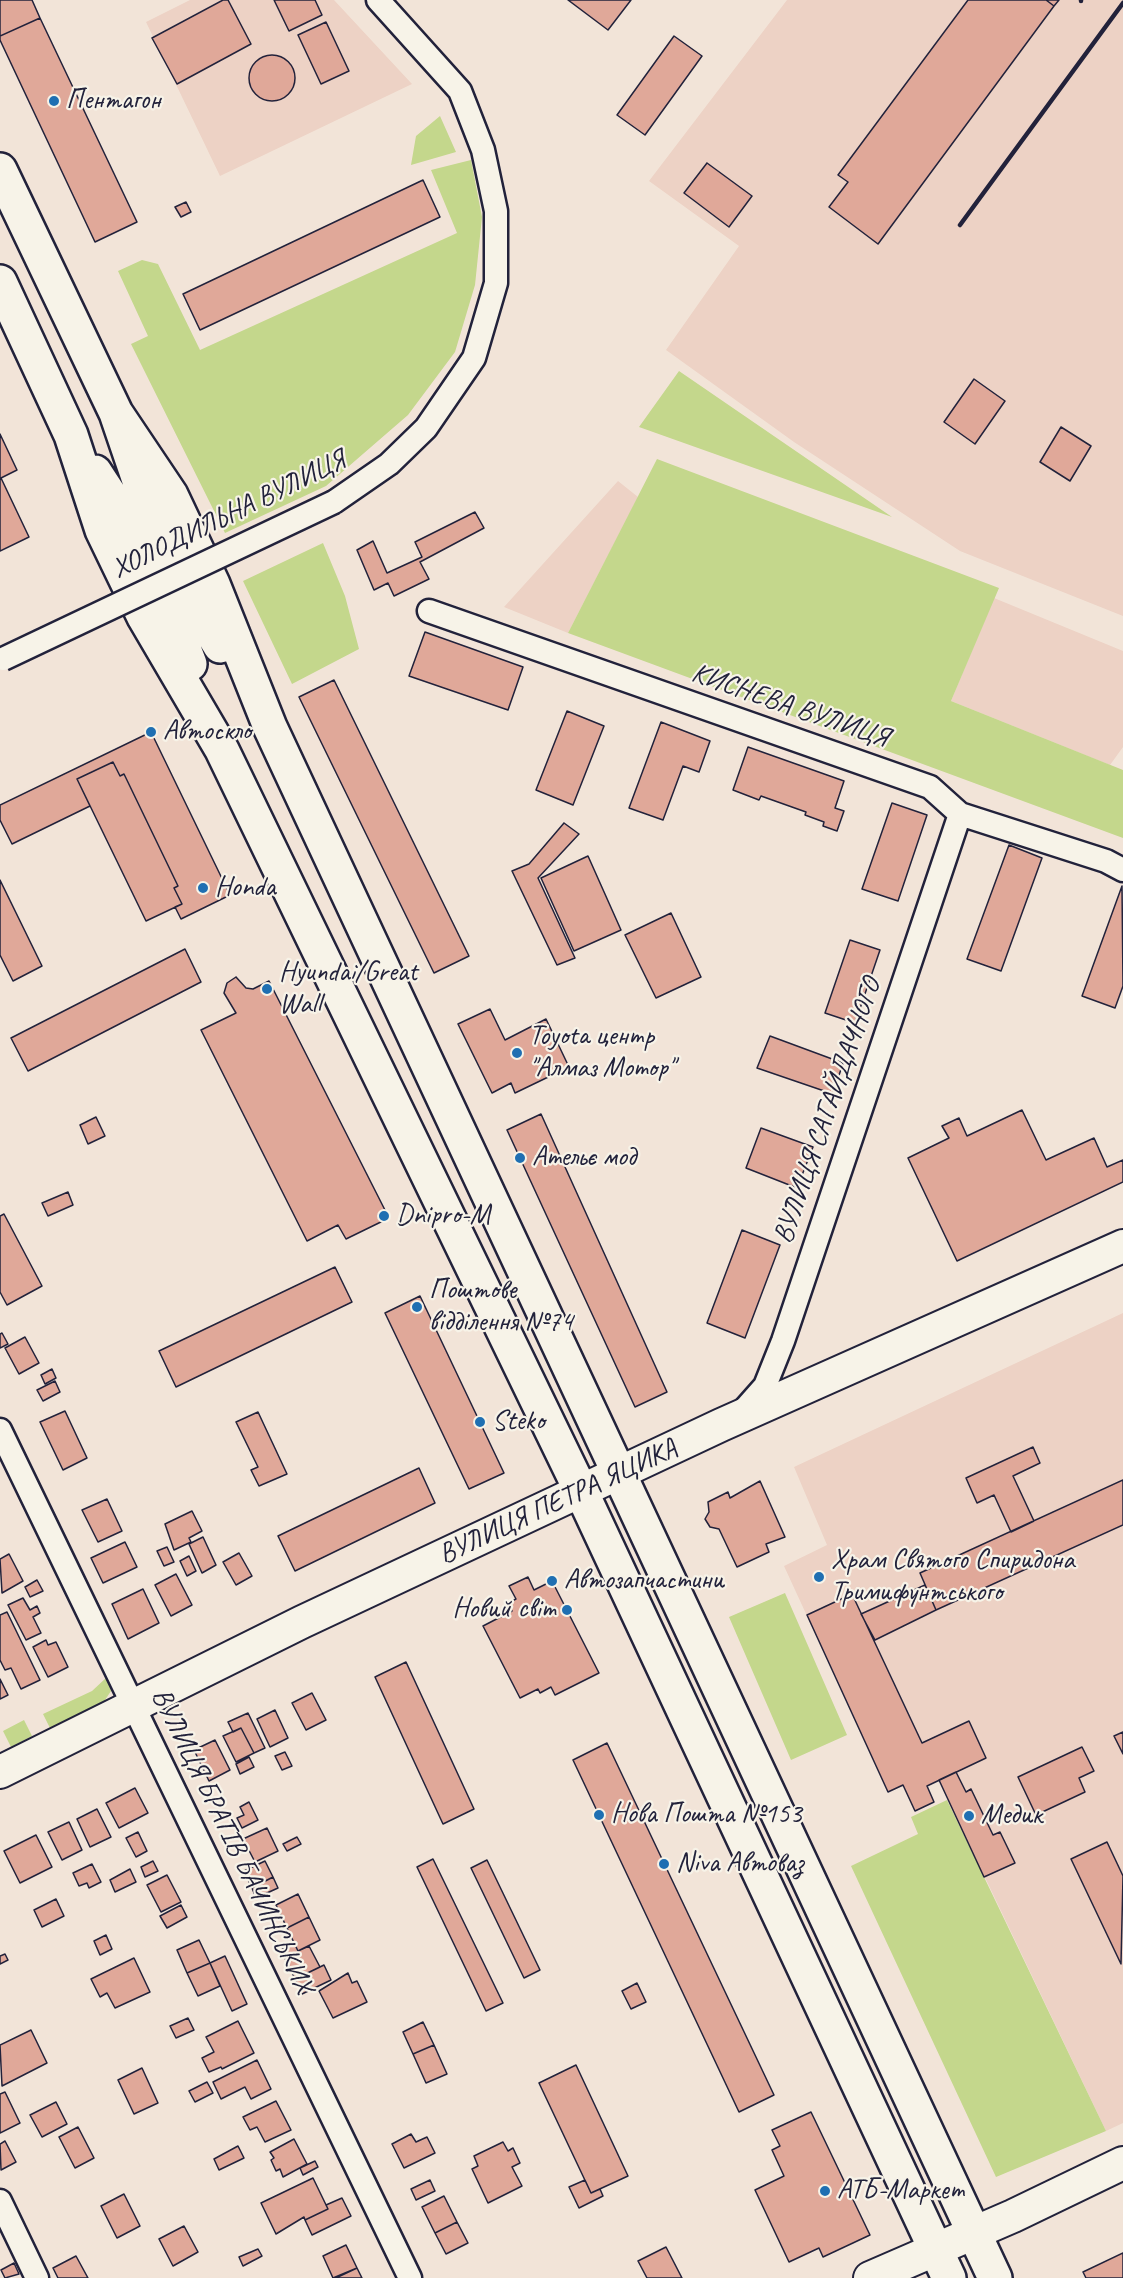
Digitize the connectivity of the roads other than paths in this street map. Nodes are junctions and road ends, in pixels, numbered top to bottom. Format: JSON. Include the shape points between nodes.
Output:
{"nodes":[{"id":1,"x":378,"y":0,"type":"edge"},
{"id":2,"x":0,"y":170,"type":"edge"},
{"id":3,"x":0,"y":282,"type":"edge"},
{"id":4,"x":429,"y":611,"type":"dead end"},
{"id":5,"x":2,"y":659,"type":"edge"},
{"id":6,"x":960,"y":814,"type":"junction"},
{"id":7,"x":1123,"y":870,"type":"edge"},
{"id":8,"x":1123,"y":1246,"type":"edge"},
{"id":9,"x":737,"y":1418,"type":"junction"},
{"id":10,"x":0,"y":1430,"type":"edge"},
{"id":11,"x":617,"y":1474,"type":"junction"},
{"id":12,"x":581,"y":1491,"type":"junction"},
{"id":13,"x":133,"y":1705,"type":"junction"},
{"id":14,"x":0,"y":1772,"type":"edge"},
{"id":15,"x":1123,"y":2163,"type":"edge"},
{"id":16,"x":0,"y":2201,"type":"edge"},
{"id":17,"x":973,"y":2231,"type":"junction"},
{"id":18,"x":934,"y":2248,"type":"junction"},
{"id":19,"x":37,"y":2278,"type":"edge"},
{"id":20,"x":410,"y":2278,"type":"edge"},
{"id":21,"x":870,"y":2278,"type":"edge"},
{"id":22,"x":949,"y":2278,"type":"edge"},
{"id":23,"x":995,"y":2278,"type":"edge"}],
"edges":[{"from":1,"to":5,"type":"street","name":"ХОЛОДИЛЬНА ВУЛИЦЯ","bridge":true,"via":[[460,91],[483,150],[496,211],[496,283],[474,358],[426,428],[389,464],[334,502]]},
{"from":2,"to":11,"type":"main road","via":[[116,412],[148,507],[189,595],[270,727]]},
{"from":3,"to":12,"type":"main road","via":[[71,435],[125,518],[168,607],[222,750]]},
{"from":4,"to":6,"type":"street","name":"КИСНЕВА ВУЛИЦЯ","via":[[930,787]]},
{"from":6,"to":7,"type":"street","name":"КИСНЕВА ВУЛИЦЯ"},
{"from":6,"to":9,"type":"street","name":"ВУЛИЦЯ САГАЙДАЧНОГО","via":[[783,1341],[765,1386]]},
{"from":8,"to":9,"type":"street","name":"ВУЛИЦЯ ПЕТРА ЯЦИКА"},
{"from":9,"to":11,"type":"street","name":"ВУЛИЦЯ ПЕТРА ЯЦИКА"},
{"from":10,"to":13,"type":"street","name":"ВУЛИЦЯ БРАТІВ БАЧИНСЬКИХ"},
{"from":11,"to":12,"type":"street","name":"ВУЛИЦЯ ПЕТРА ЯЦИКА"},
{"from":11,"to":17,"type":"main road"},
{"from":12,"to":13,"type":"street","name":"ВУЛИЦЯ ПЕТРА ЯЦИКА"},
{"from":12,"to":18,"type":"main road"},
{"from":13,"to":14,"type":"street","name":"ВУЛИЦЯ ПЕТРА ЯЦИКА"},
{"from":13,"to":20,"type":"street","name":"ВУЛИЦЯ БРАТІВ БАЧИНСЬКИХ"},
{"from":15,"to":17,"type":"street"},
{"from":16,"to":19,"type":"street"},
{"from":17,"to":18,"type":"street"},
{"from":17,"to":23,"type":"main road"},
{"from":18,"to":21,"type":"street"},
{"from":18,"to":22,"type":"main road"}]}
